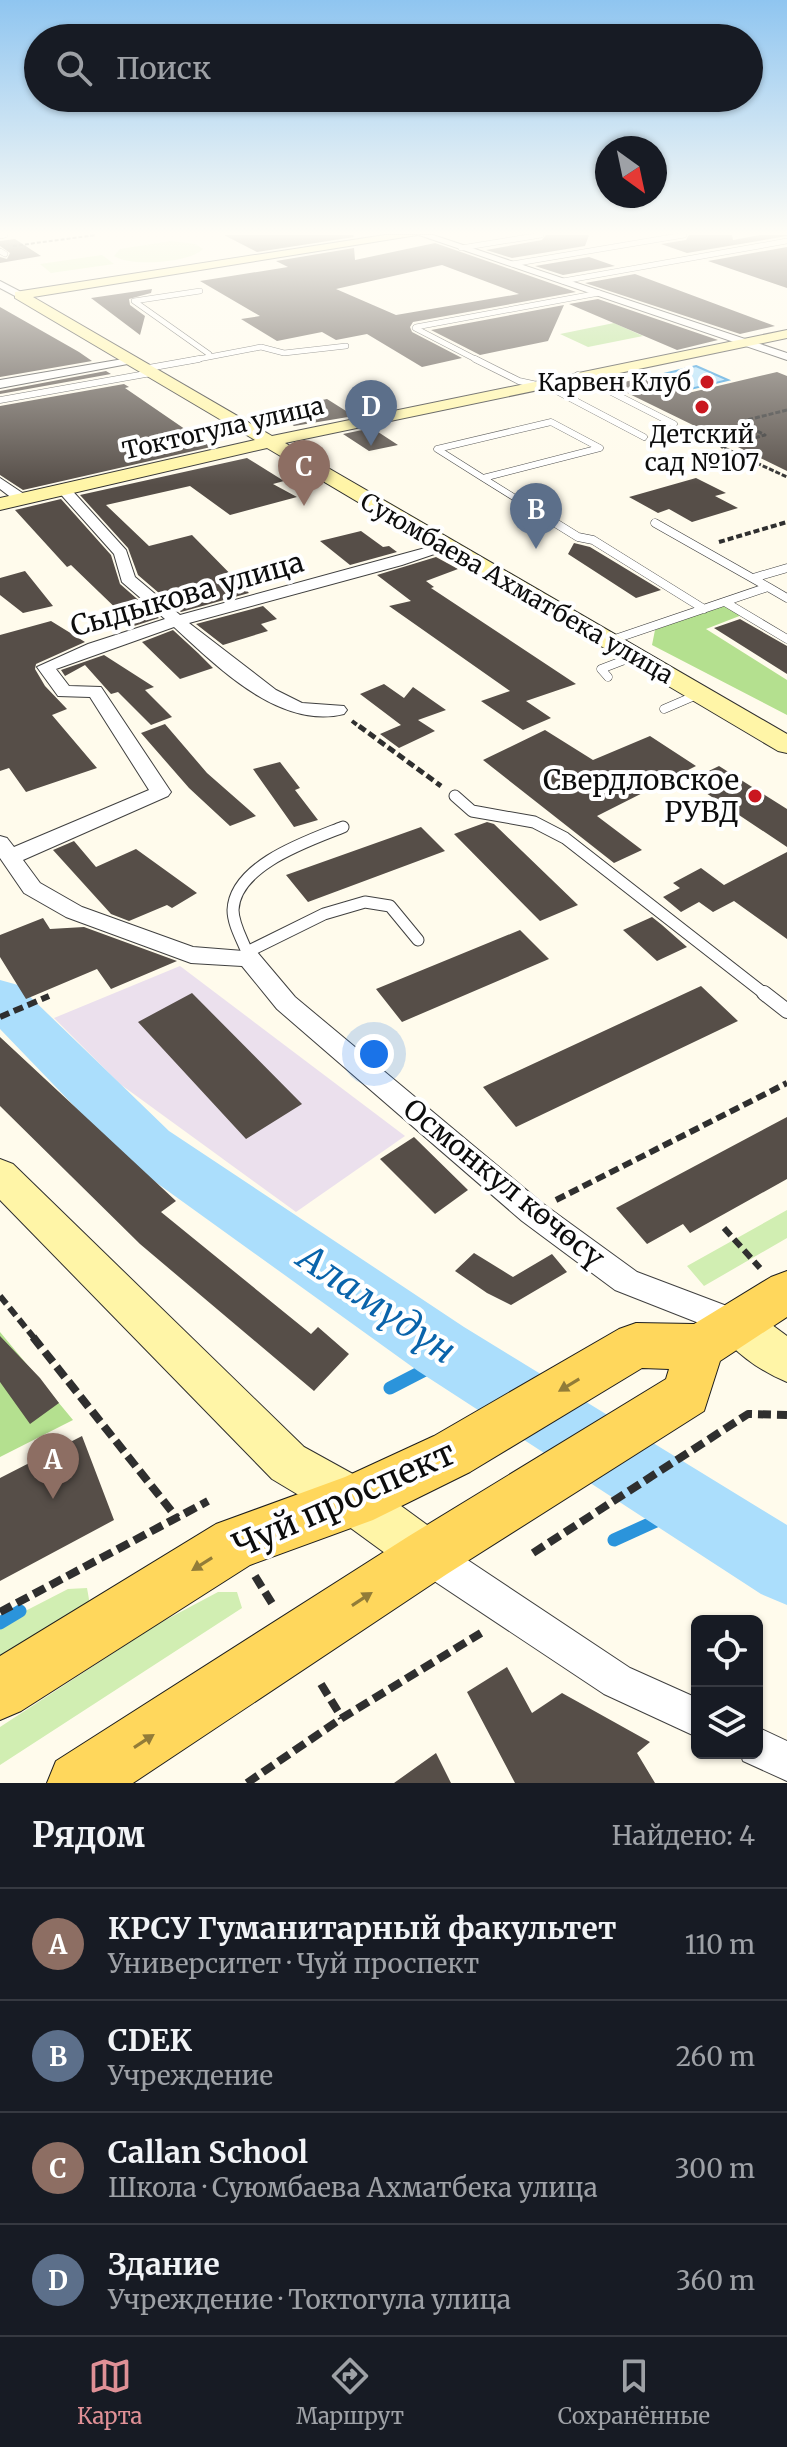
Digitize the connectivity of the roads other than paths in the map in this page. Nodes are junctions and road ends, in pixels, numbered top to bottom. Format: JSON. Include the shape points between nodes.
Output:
{"nodes":[{"id":1,"x":58,"y":318,"type":"edge"},
{"id":2,"x":158,"y":318,"type":"edge"},
{"id":3,"x":466,"y":318,"type":"edge"},
{"id":4,"x":673,"y":318,"type":"edge"},
{"id":5,"x":787,"y":334,"type":"edge"},
{"id":6,"x":742,"y":342,"type":"junction"},
{"id":7,"x":346,"y":346,"type":"dead end"},
{"id":8,"x":209,"y":354,"type":"junction"},
{"id":9,"x":787,"y":357,"type":"edge"},
{"id":10,"x":141,"y":368,"type":"junction"},
{"id":11,"x":578,"y":375,"type":"junction"},
{"id":12,"x":0,"y":384,"type":"edge"},
{"id":13,"x":535,"y":384,"type":"junction"},
{"id":14,"x":0,"y":400,"type":"edge"},
{"id":15,"x":674,"y":424,"type":"dead end"},
{"id":16,"x":644,"y":437,"type":"dead end"},
{"id":17,"x":268,"y":442,"type":"junction"},
{"id":18,"x":483,"y":478,"type":"junction"},
{"id":19,"x":0,"y":482,"type":"edge"},
{"id":20,"x":63,"y":489,"type":"junction"},
{"id":21,"x":22,"y":499,"type":"junction"},
{"id":22,"x":0,"y":504,"type":"edge"},
{"id":23,"x":655,"y":523,"type":"dead end"},
{"id":24,"x":447,"y":547,"type":"junction"},
{"id":25,"x":787,"y":568,"type":"edge"},
{"id":26,"x":753,"y":578,"type":"junction"},
{"id":27,"x":768,"y":587,"type":"junction"},
{"id":28,"x":787,"y":598,"type":"edge"},
{"id":29,"x":725,"y":602,"type":"junction"},
{"id":30,"x":704,"y":609,"type":"junction"},
{"id":31,"x":180,"y":621,"type":"junction"},
{"id":32,"x":787,"y":639,"type":"edge"},
{"id":33,"x":609,"y":641,"type":"junction"},
{"id":34,"x":635,"y":656,"type":"junction"},
{"id":35,"x":608,"y":677,"type":"dead end"},
{"id":36,"x":699,"y":694,"type":"junction"},
{"id":37,"x":664,"y":709,"type":"dead end"},
{"id":38,"x":338,"y":710,"type":"road end"},
{"id":39,"x":787,"y":745,"type":"edge"},
{"id":40,"x":455,"y":796,"type":"road end"},
{"id":41,"x":343,"y":827,"type":"dead end"},
{"id":42,"x":5,"y":850,"type":"edge"},
{"id":43,"x":418,"y":940,"type":"dead end"},
{"id":44,"x":248,"y":955,"type":"junction"},
{"id":45,"x":787,"y":1011,"type":"edge"},
{"id":46,"x":0,"y":1175,"type":"edge"},
{"id":47,"x":774,"y":1280,"type":"edge"},
{"id":48,"x":708,"y":1355,"type":"junction"},
{"id":49,"x":787,"y":1362,"type":"edge"},
{"id":50,"x":354,"y":1501,"type":"junction"},
{"id":51,"x":428,"y":1555,"type":"junction"},
{"id":52,"x":0,"y":1690,"type":"edge"},
{"id":53,"x":691,"y":1715,"type":"edge"},
{"id":54,"x":763,"y":1750,"type":"edge"},
{"id":55,"x":787,"y":1761,"type":"edge"},
{"id":56,"x":78,"y":1783,"type":"edge"}],
"edges":[{"from":1,"to":10,"type":"street","name":"Суюмбаева Ахматбека улица"},
{"from":2,"to":8,"type":"lane"},
{"from":3,"to":13,"type":"lane","via":[[415,328],[519,381]]},
{"from":4,"to":6,"type":"street"},
{"from":5,"to":6,"type":"street","name":"Токтогула улица"},
{"from":6,"to":9,"type":"street"},
{"from":6,"to":11,"type":"street","name":"Токтогула улица"},
{"from":7,"to":8,"type":"lane"},
{"from":8,"to":10,"type":"lane"},
{"from":10,"to":12,"type":"street"},
{"from":10,"to":14,"type":"lane"},
{"from":10,"to":17,"type":"street","name":"Суюмбаева Ахматбека улица"},
{"from":11,"to":13,"type":"street","name":"Токтогула улица"},
{"from":11,"to":15,"type":"lane"},
{"from":13,"to":16,"type":"lane"},
{"from":13,"to":17,"type":"street","name":"Токтогула улица"},
{"from":17,"to":20,"type":"street","name":"Токтогула улица"},
{"from":17,"to":24,"type":"street","name":"Суюмбаева Ахматбека улица"},
{"from":18,"to":18,"type":"lane","via":[[437,449],[551,422],[600,448]]},
{"from":18,"to":30,"type":"lane"},
{"from":19,"to":21,"type":"street"},
{"from":20,"to":21,"type":"street","name":"Токтогула улица"},
{"from":20,"to":31,"type":"street","via":[[121,553],[128,579]]},
{"from":21,"to":22,"type":"street","name":"Токтогула улица"},
{"from":23,"to":26,"type":"lane"},
{"from":24,"to":31,"type":"street","name":"Сыдыкова улица"},
{"from":24,"to":33,"type":"street","name":"Суюмбаева Ахматбека улица"},
{"from":25,"to":26,"type":"lane"},
{"from":26,"to":27,"type":"lane"},
{"from":27,"to":28,"type":"lane"},
{"from":27,"to":29,"type":"lane"},
{"from":29,"to":30,"type":"lane"},
{"from":29,"to":32,"type":"lane"},
{"from":30,"to":33,"type":"lane"},
{"from":31,"to":38,"type":"street","via":[[288,704]]},
{"from":31,"to":42,"type":"street","name":"Сыдыкова улица","via":[[46,667],[64,692],[95,691],[161,792]]},
{"from":33,"to":34,"type":"street","name":"Суюмбаева Ахматбека улица"},
{"from":34,"to":35,"type":"lane","via":[[601,669]]},
{"from":34,"to":36,"type":"street","name":"Суюмбаева Ахматбека улица"},
{"from":36,"to":37,"type":"lane"},
{"from":36,"to":39,"type":"street","name":"Суюмбаева Ахматбека улица"},
{"from":40,"to":45,"type":"lane","via":[[472,811],[534,822],[565,838]]},
{"from":41,"to":44,"type":"lane","via":[[284,850],[253,873],[233,911]]},
{"from":42,"to":44,"type":"street","via":[[32,888],[74,912],[191,955]]},
{"from":43,"to":44,"type":"lane","via":[[390,906],[365,902],[324,914]]},
{"from":44,"to":48,"type":"street","name":"Осмонкул көчөсү","via":[[286,1003],[532,1212],[626,1281]]},
{"from":46,"to":50,"type":"street","via":[[288,1463]]},
{"from":47,"to":48,"type":"main road"},
{"from":48,"to":49,"type":"street","name":"Осмонкул көчөсү"},
{"from":48,"to":50,"type":"main road","name":"Чуй проспект","one_way":true,"via":[[636,1345],[452,1454]]},
{"from":48,"to":51,"type":"main road","via":[[519,1499]]},
{"from":50,"to":51,"type":"street"},
{"from":50,"to":52,"type":"main road","name":"Чуй проспект","one_way":true,"via":[[235,1543]]},
{"from":51,"to":53,"type":"street","via":[[617,1681]]},
{"from":56,"to":51,"type":"main road","one_way":true},
{"from":54,"to":55,"type":"street"}]}
